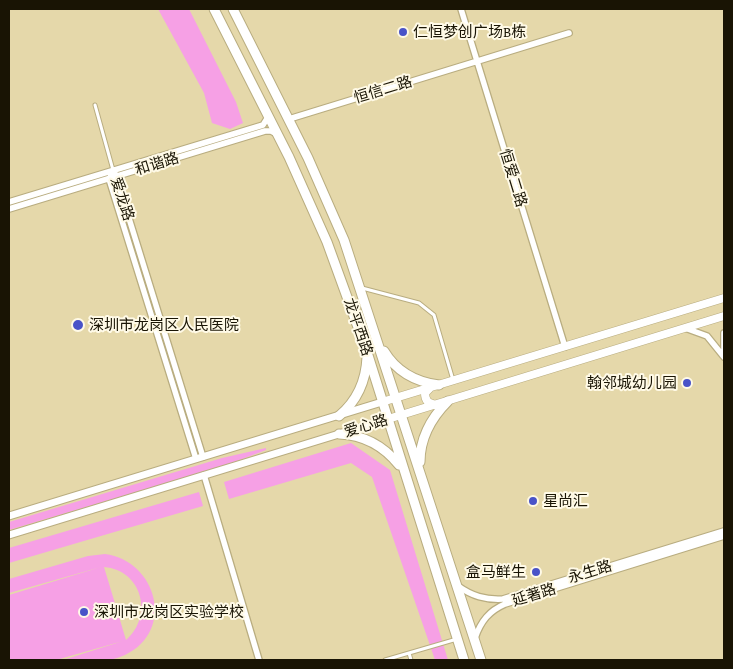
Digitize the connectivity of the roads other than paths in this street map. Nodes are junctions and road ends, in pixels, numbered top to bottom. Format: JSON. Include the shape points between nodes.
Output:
{"nodes":[{"id":1,"x":214,"y":9,"type":"edge"},
{"id":2,"x":233,"y":9,"type":"edge"},
{"id":3,"x":461,"y":9,"type":"edge"},
{"id":4,"x":569,"y":33,"type":"dead end"},
{"id":5,"x":477,"y":62,"type":"junction"},
{"id":6,"x":95,"y":105,"type":"dead end"},
{"id":7,"x":268,"y":117,"type":"junction"},
{"id":8,"x":289,"y":119,"type":"junction"},
{"id":9,"x":277,"y":134,"type":"junction"},
{"id":10,"x":114,"y":170,"type":"junction"},
{"id":11,"x":112,"y":178,"type":"junction"},
{"id":12,"x":9,"y":202,"type":"edge"},
{"id":13,"x":9,"y":209,"type":"edge"},
{"id":14,"x":361,"y":288,"type":"junction"},
{"id":15,"x":724,"y":298,"type":"edge"},
{"id":16,"x":724,"y":316,"type":"edge"},
{"id":17,"x":685,"y":328,"type":"junction"},
{"id":18,"x":724,"y":333,"type":"edge"},
{"id":19,"x":379,"y":342,"type":"junction"},
{"id":20,"x":565,"y":347,"type":"junction"},
{"id":21,"x":367,"y":352,"type":"junction"},
{"id":22,"x":724,"y":357,"type":"edge"},
{"id":23,"x":454,"y":381,"type":"junction"},
{"id":24,"x":435,"y":386,"type":"junction"},
{"id":25,"x":397,"y":398,"type":"junction"},
{"id":26,"x":448,"y":401,"type":"junction"},
{"id":27,"x":382,"y":402,"type":"junction"},
{"id":28,"x":436,"y":405,"type":"junction"},
{"id":29,"x":402,"y":415,"type":"junction"},
{"id":30,"x":339,"y":416,"type":"junction"},
{"id":31,"x":388,"y":419,"type":"junction"},
{"id":32,"x":338,"y":434,"type":"junction"},
{"id":33,"x":200,"y":458,"type":"junction"},
{"id":34,"x":420,"y":468,"type":"junction"},
{"id":35,"x":404,"y":473,"type":"junction"},
{"id":36,"x":204,"y":475,"type":"junction"},
{"id":37,"x":9,"y":516,"type":"edge"},
{"id":38,"x":724,"y":531,"type":"edge"},
{"id":39,"x":9,"y":535,"type":"edge"},
{"id":40,"x":724,"y":536,"type":"edge"},
{"id":41,"x":457,"y":585,"type":"junction"},
{"id":42,"x":457,"y":639,"type":"junction"},
{"id":43,"x":474,"y":640,"type":"junction"},
{"id":44,"x":409,"y":653,"type":"junction"},
{"id":45,"x":259,"y":660,"type":"edge"},
{"id":46,"x":385,"y":660,"type":"edge"},
{"id":47,"x":411,"y":660,"type":"edge"},
{"id":48,"x":464,"y":660,"type":"edge"},
{"id":49,"x":480,"y":660,"type":"edge"}],
"edges":[{"from":1,"to":7,"type":"main road","name":"龙平西路"},
{"from":2,"to":8,"type":"main road","name":"龙平西路"},
{"from":3,"to":5,"type":"street","name":"恒爱二路"},
{"from":4,"to":5,"type":"street","name":"恒信二路"},
{"from":5,"to":8,"type":"street","name":"恒信二路"},
{"from":5,"to":20,"type":"street","name":"恒爱二路"},
{"from":6,"to":10,"type":"lane"},
{"from":7,"to":9,"type":"main road","name":"龙平西路"},
{"from":7,"to":10,"type":"street","name":"和谐路","via":[[263,125]]},
{"from":8,"to":14,"type":"main road","name":"龙平西路","via":[[341,233]]},
{"from":9,"to":11,"type":"street","name":"和谐路","via":[[265,132]]},
{"from":9,"to":21,"type":"main road","name":"龙平西路","via":[[327,242]]},
{"from":10,"to":11,"type":"street","name":"爱龙路"},
{"from":10,"to":12,"type":"street","name":"和谐路"},
{"from":11,"to":13,"type":"street","name":"和谐路"},
{"from":11,"to":33,"type":"street","name":"爱龙路"},
{"from":14,"to":19,"type":"main road","name":"龙平西路"},
{"from":14,"to":23,"type":"lane","via":[[419,303],[434,315]]},
{"from":15,"to":20,"type":"main road","name":"爱心路"},
{"from":16,"to":17,"type":"main road","name":"爱心路"},
{"from":17,"to":22,"type":"street","via":[[707,336]]},
{"from":17,"to":26,"type":"main road","name":"爱心路"},
{"from":18,"to":22,"type":"street"},
{"from":19,"to":24,"type":"main road","via":[[403,372]]},
{"from":19,"to":25,"type":"main road","name":"龙平西路"},
{"from":20,"to":23,"type":"main road","name":"爱心路"},
{"from":21,"to":27,"type":"main road","name":"龙平西路"},
{"from":21,"to":30,"type":"main road","via":[[359,391]]},
{"from":23,"to":24,"type":"main road","name":"爱心路"},
{"from":24,"to":25,"type":"main road","name":"爱心路"},
{"from":24,"to":28,"type":"main road","via":[[425,393],[425,398],[428,403]]},
{"from":25,"to":27,"type":"main road","name":"爱心路"},
{"from":25,"to":29,"type":"main road","name":"龙平西路"},
{"from":26,"to":28,"type":"main road","name":"爱心路"},
{"from":26,"to":34,"type":"main road","via":[[427,431],[420,454]]},
{"from":27,"to":30,"type":"street","name":"爱心路"},
{"from":27,"to":31,"type":"main road","name":"龙平西路"},
{"from":28,"to":29,"type":"main road","name":"爱心路"},
{"from":29,"to":31,"type":"main road","name":"爱心路"},
{"from":29,"to":34,"type":"main road","name":"龙平西路"},
{"from":30,"to":33,"type":"street","name":"爱心路"},
{"from":31,"to":32,"type":"street","name":"爱心路"},
{"from":31,"to":35,"type":"main road","name":"龙平西路"},
{"from":32,"to":35,"type":"main road","via":[[374,442],[392,455]]},
{"from":32,"to":36,"type":"street","name":"爱心路"},
{"from":33,"to":37,"type":"street","name":"爱心路"},
{"from":34,"to":41,"type":"main road","name":"龙平西路"},
{"from":35,"to":42,"type":"main road","name":"龙平西路"},
{"from":36,"to":39,"type":"street","name":"爱心路"},
{"from":36,"to":45,"type":"street"},
{"from":38,"to":41,"type":"street","name":"永生路","via":[[503,599],[478,597]]},
{"from":40,"to":43,"type":"street","name":"延著路","via":[[505,604],[484,618]]},
{"from":41,"to":43,"type":"main road","name":"龙平西路"},
{"from":42,"to":44,"type":"lane"},
{"from":42,"to":48,"type":"main road","name":"龙平西路"},
{"from":43,"to":49,"type":"main road","name":"龙平西路"},
{"from":44,"to":46,"type":"lane"},
{"from":44,"to":47,"type":"lane"}]}
